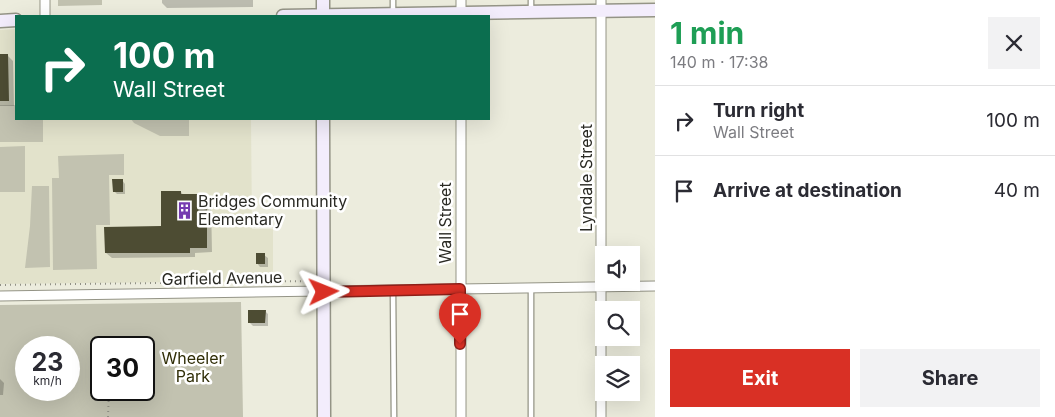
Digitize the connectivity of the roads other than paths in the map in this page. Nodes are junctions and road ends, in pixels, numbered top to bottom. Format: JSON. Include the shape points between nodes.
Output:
{"nodes":[{"id":1,"x":45,"y":0,"type":"edge"},
{"id":2,"x":323,"y":0,"type":"edge"},
{"id":3,"x":393,"y":0,"type":"edge"},
{"id":4,"x":461,"y":0,"type":"edge"},
{"id":5,"x":601,"y":5,"type":"edge"},
{"id":6,"x":531,"y":6,"type":"edge"},
{"id":7,"x":655,"y":10,"type":"edge"},
{"id":8,"x":394,"y":14,"type":"junction"},
{"id":9,"x":45,"y":15,"type":"edge"},
{"id":10,"x":323,"y":15,"type":"edge"},
{"id":11,"x":358,"y":15,"type":"edge"},
{"id":12,"x":461,"y":15,"type":"edge"},
{"id":13,"x":15,"y":20,"type":"edge"},
{"id":14,"x":0,"y":21,"type":"edge"},
{"id":15,"x":323,"y":120,"type":"edge"},
{"id":16,"x":461,"y":120,"type":"edge"},
{"id":17,"x":600,"y":246,"type":"edge"},
{"id":18,"x":640,"y":286,"type":"edge"},
{"id":19,"x":655,"y":286,"type":"edge"},
{"id":20,"x":324,"y":287,"type":"junction"},
{"id":21,"x":595,"y":287,"type":"edge"},
{"id":22,"x":532,"y":288,"type":"junction"},
{"id":23,"x":460,"y":289,"type":"junction"},
{"id":24,"x":393,"y":290,"type":"junction"},
{"id":25,"x":600,"y":291,"type":"edge"},
{"id":26,"x":0,"y":296,"type":"edge"},
{"id":27,"x":324,"y":417,"type":"edge"},
{"id":28,"x":394,"y":417,"type":"edge"},
{"id":29,"x":461,"y":417,"type":"edge"},
{"id":30,"x":531,"y":417,"type":"edge"},
{"id":31,"x":601,"y":417,"type":"edge"}],
"edges":[{"from":1,"to":9,"type":"street"},
{"from":2,"to":10,"type":"street"},
{"from":3,"to":8,"type":"lane"},
{"from":4,"to":12,"type":"street"},
{"from":5,"to":6,"type":"street"},
{"from":5,"to":7,"type":"street"},
{"from":5,"to":17,"type":"street","name":"Lyndale Street"},
{"from":6,"to":12,"type":"street"},
{"from":8,"to":11,"type":"street"},
{"from":8,"to":12,"type":"street"},
{"from":13,"to":14,"type":"street"},
{"from":15,"to":20,"type":"street"},
{"from":16,"to":23,"type":"street","name":"Wall Street"},
{"from":18,"to":19,"type":"street","name":"Garfield Avenue"},
{"from":20,"to":24,"type":"street","name":"Garfield Avenue"},
{"from":20,"to":26,"type":"street","name":"Garfield Avenue"},
{"from":20,"to":27,"type":"street"},
{"from":21,"to":22,"type":"street","name":"Garfield Avenue"},
{"from":22,"to":23,"type":"street","name":"Garfield Avenue"},
{"from":22,"to":30,"type":"lane"},
{"from":23,"to":24,"type":"street","name":"Garfield Avenue"},
{"from":23,"to":29,"type":"street","name":"Wall Street"},
{"from":24,"to":28,"type":"lane"},
{"from":25,"to":31,"type":"street","name":"Lyndale Street"}]}
